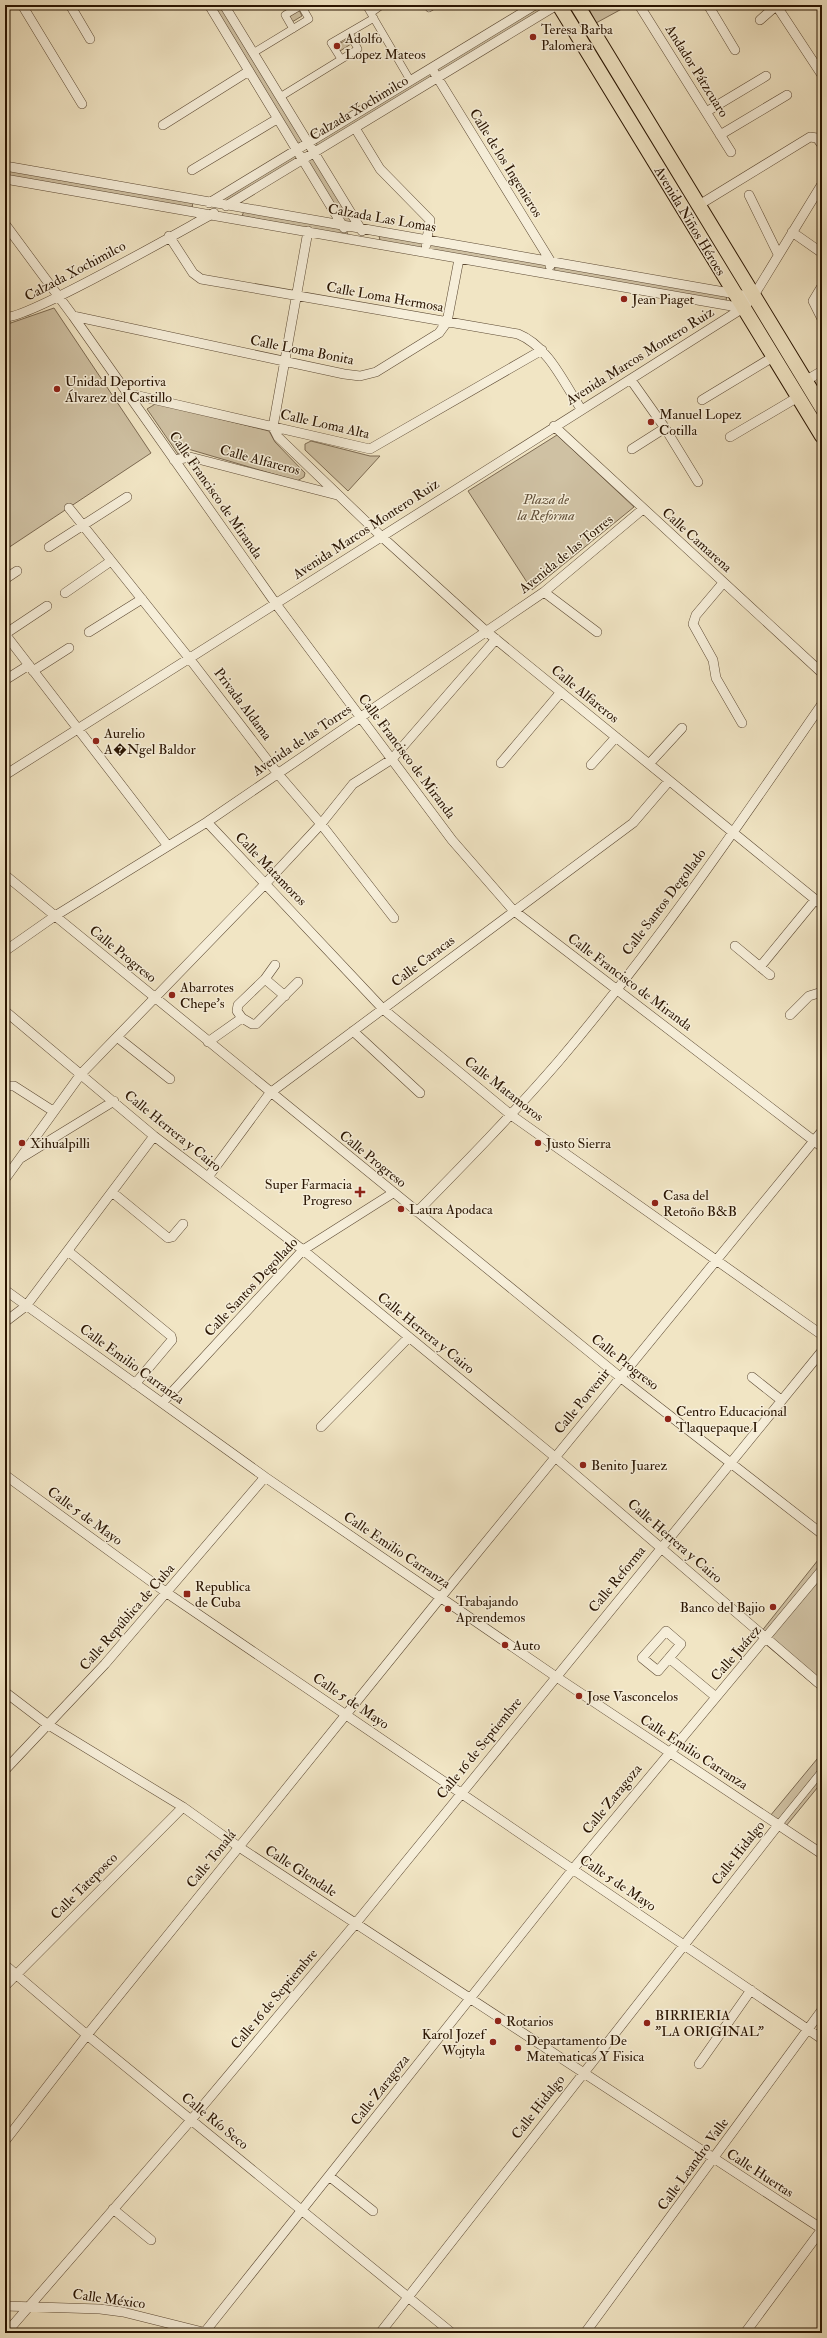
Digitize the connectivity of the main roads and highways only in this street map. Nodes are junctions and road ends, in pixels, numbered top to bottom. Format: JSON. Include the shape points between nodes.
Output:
{"nodes":[{"id":1,"x":558,"y":5,"type":"edge"},
{"id":2,"x":577,"y":5,"type":"edge"},
{"id":3,"x":822,"y":408,"type":"edge"},
{"id":4,"x":822,"y":436,"type":"edge"}],
"edges":[{"from":1,"to":4,"type":"main road","name":"Avenida Niños Héroes"},
{"from":2,"to":3,"type":"main road","name":"Avenida Niños Héroes"}]}
